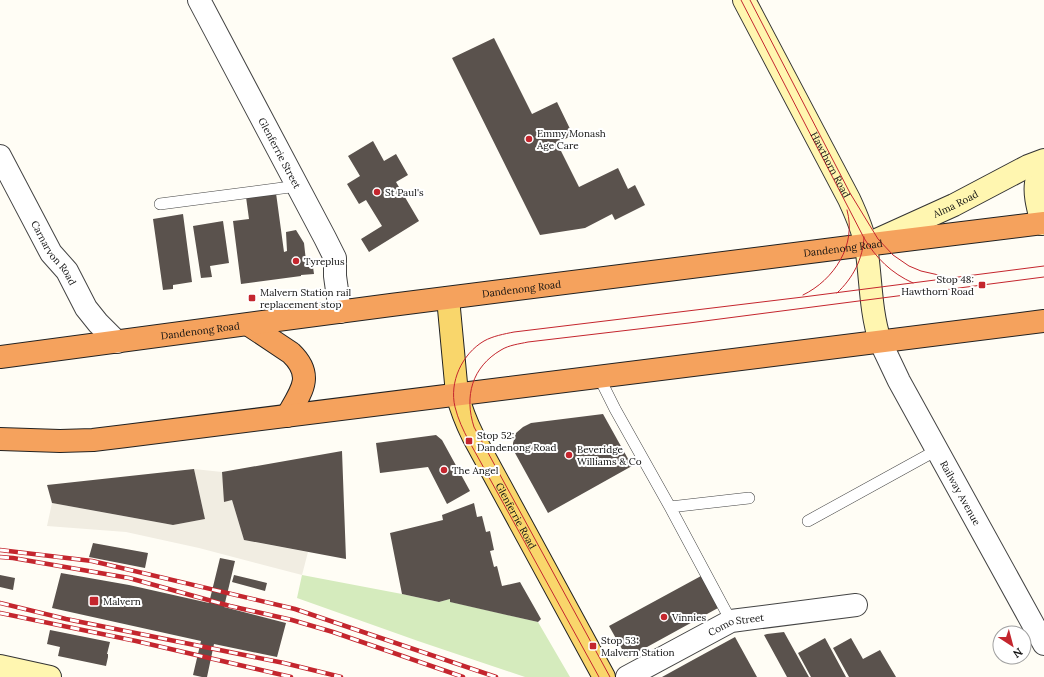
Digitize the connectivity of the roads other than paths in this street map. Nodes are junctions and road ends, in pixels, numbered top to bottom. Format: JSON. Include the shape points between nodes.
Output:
{"nodes":[{"id":1,"x":199,"y":0,"type":"edge"},
{"id":2,"x":744,"y":0,"type":"edge"},
{"id":3,"x":1044,"y":160,"type":"edge"},
{"id":4,"x":2,"y":166,"type":"edge"},
{"id":5,"x":1044,"y":169,"type":"edge"},
{"id":6,"x":298,"y":186,"type":"junction"},
{"id":7,"x":160,"y":204,"type":"dead end"},
{"id":8,"x":1043,"y":223,"type":"edge"},
{"id":9,"x":866,"y":245,"type":"junction"},
{"id":10,"x":448,"y":298,"type":"junction"},
{"id":11,"x":340,"y":312,"type":"junction"},
{"id":12,"x":1044,"y":321,"type":"edge"},
{"id":13,"x":249,"y":325,"type":"junction"},
{"id":14,"x":880,"y":341,"type":"junction"},
{"id":15,"x":117,"y":342,"type":"junction"},
{"id":16,"x":0,"y":357,"type":"edge"},
{"id":17,"x":599,"y":377,"type":"junction"},
{"id":18,"x":457,"y":394,"type":"junction"},
{"id":19,"x":287,"y":416,"type":"junction"},
{"id":20,"x":9,"y":439,"type":"edge"},
{"id":21,"x":937,"y":450,"type":"junction"},
{"id":22,"x":0,"y":451,"type":"edge"},
{"id":23,"x":749,"y":498,"type":"dead end"},
{"id":24,"x":670,"y":507,"type":"junction"},
{"id":25,"x":808,"y":521,"type":"dead end"},
{"id":26,"x":856,"y":605,"type":"dead end"},
{"id":27,"x":731,"y":621,"type":"junction"},
{"id":28,"x":1044,"y":644,"type":"edge"},
{"id":29,"x":0,"y":666,"type":"edge"},
{"id":30,"x":50,"y":677,"type":"edge"},
{"id":31,"x":604,"y":677,"type":"edge"},
{"id":32,"x":626,"y":677,"type":"edge"}],
"edges":[{"from":1,"to":6,"type":"street","name":"Glenferrie Street"},
{"from":2,"to":9,"type":"main road","name":"Hawthorn Road","via":[[849,199]]},
{"from":3,"to":9,"type":"main road","name":"Alma Road"},
{"from":4,"to":15,"type":"street","name":"Carnarvon Road","via":[[51,253],[67,271],[86,308]]},
{"from":5,"to":8,"type":"main road","via":[[1036,187],[1037,203]]},
{"from":6,"to":7,"type":"lane"},
{"from":6,"to":11,"type":"street","name":"Glenferrie Street","via":[[335,258]]},
{"from":8,"to":9,"type":"highway","name":"Dandenong Road"},
{"from":9,"to":10,"type":"highway","name":"Dandenong Road"},
{"from":9,"to":14,"type":"main road","name":"Hawthorn Road","via":[[874,318]]},
{"from":10,"to":11,"type":"highway","name":"Dandenong Road"},
{"from":10,"to":18,"type":"main road","name":"Glenferrie Road"},
{"from":11,"to":13,"type":"highway","name":"Dandenong Road"},
{"from":12,"to":14,"type":"highway"},
{"from":13,"to":15,"type":"highway","name":"Dandenong Road"},
{"from":13,"to":19,"type":"highway","via":[[290,353],[303,369],[301,393]]},
{"from":14,"to":17,"type":"highway"},
{"from":14,"to":21,"type":"street","name":"Railway Avenue","via":[[898,381]]},
{"from":15,"to":16,"type":"highway","name":"Dandenong Road"},
{"from":17,"to":18,"type":"highway"},
{"from":17,"to":24,"type":"lane"},
{"from":18,"to":19,"type":"highway"},
{"from":18,"to":31,"type":"main road","name":"Glenferrie Road","via":[[460,408],[473,436]]},
{"from":19,"to":20,"type":"highway","via":[[93,440]]},
{"from":20,"to":22,"type":"lane"},
{"from":21,"to":25,"type":"lane"},
{"from":21,"to":28,"type":"street","name":"Railway Avenue"},
{"from":23,"to":24,"type":"lane"},
{"from":24,"to":27,"type":"lane"},
{"from":26,"to":27,"type":"street","name":"Como Street"},
{"from":27,"to":32,"type":"street","name":"Como Street"},
{"from":29,"to":30,"type":"main road"}]}
